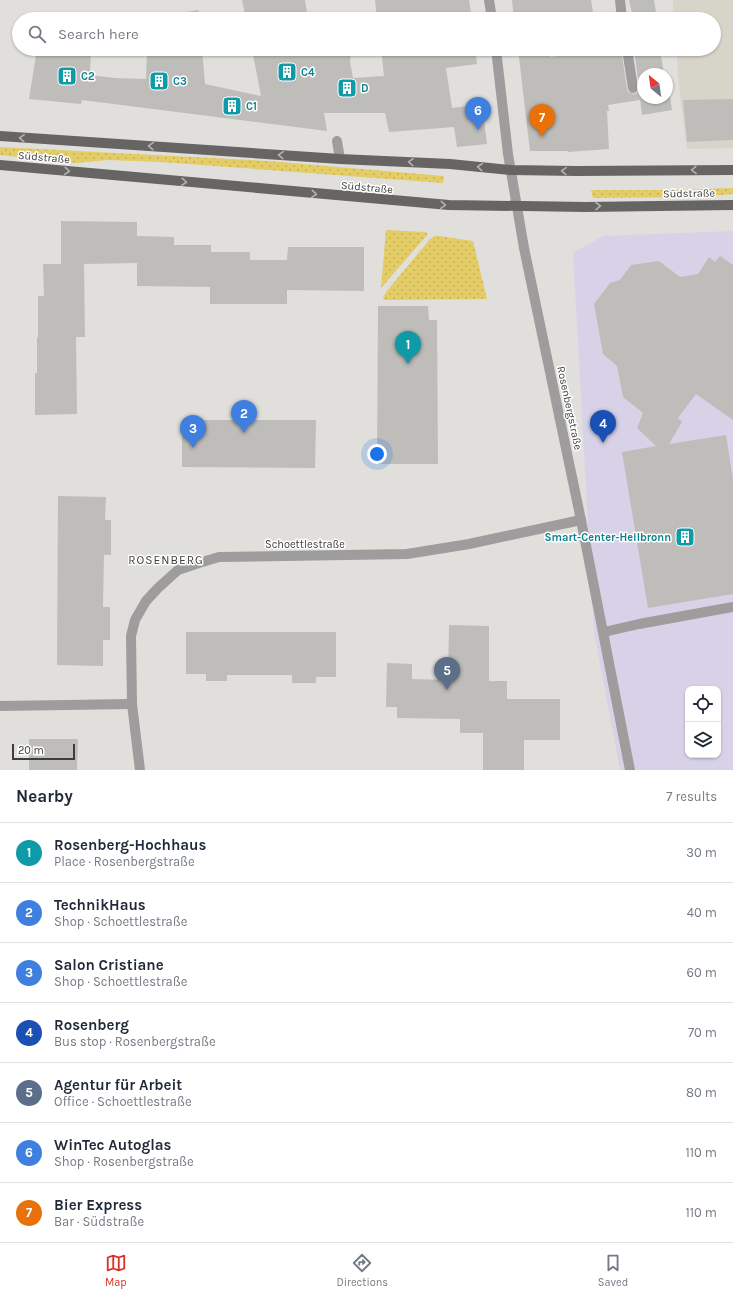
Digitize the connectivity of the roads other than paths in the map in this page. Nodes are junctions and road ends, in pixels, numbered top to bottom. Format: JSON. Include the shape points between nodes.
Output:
{"nodes":[{"id":1,"x":489,"y":0,"type":"edge"},
{"id":2,"x":620,"y":0,"type":"edge"},
{"id":3,"x":491,"y":12,"type":"edge"},
{"id":4,"x":621,"y":12,"type":"edge"},
{"id":5,"x":497,"y":56,"type":"edge"},
{"id":6,"x":628,"y":56,"type":"edge"},
{"id":7,"x":632,"y":88,"type":"dead end"},
{"id":8,"x":0,"y":136,"type":"edge"},
{"id":9,"x":337,"y":141,"type":"dead end"},
{"id":10,"x":340,"y":159,"type":"junction"},
{"id":11,"x":0,"y":165,"type":"edge"},
{"id":12,"x":511,"y":170,"type":"junction"},
{"id":13,"x":733,"y":170,"type":"edge"},
{"id":14,"x":517,"y":205,"type":"junction"},
{"id":15,"x":733,"y":205,"type":"edge"},
{"id":16,"x":582,"y":520,"type":"junction"},
{"id":17,"x":733,"y":607,"type":"edge"},
{"id":18,"x":604,"y":632,"type":"junction"},
{"id":19,"x":132,"y":704,"type":"junction"},
{"id":20,"x":0,"y":706,"type":"edge"},
{"id":21,"x":140,"y":770,"type":"edge"},
{"id":22,"x":630,"y":770,"type":"edge"}],
"edges":[{"from":1,"to":3,"type":"street"},
{"from":2,"to":4,"type":"street"},
{"from":5,"to":12,"type":"street","name":"Rosenbergstraße"},
{"from":6,"to":7,"type":"street"},
{"from":10,"to":8,"type":"main road","name":"Südstraße","one_way":true},
{"from":9,"to":10,"type":"street"},
{"from":12,"to":10,"type":"main road","name":"Südstraße","one_way":true,"via":[[450,164]]},
{"from":11,"to":14,"type":"main road","name":"Südstraße","one_way":true,"via":[[388,201],[449,205]]},
{"from":13,"to":12,"type":"main road","name":"Südstraße","one_way":true},
{"from":12,"to":14,"type":"street","name":"Rosenbergstraße"},
{"from":14,"to":15,"type":"main road","name":"Südstraße","one_way":true},
{"from":14,"to":16,"type":"street","name":"Rosenbergstraße"},
{"from":16,"to":18,"type":"street","name":"Rosenbergstraße"},
{"from":16,"to":19,"type":"street","name":"Schoettlestraße","via":[[408,554],[219,557],[178,570],[146,601],[135,620],[131,636]]},
{"from":17,"to":18,"type":"street"},
{"from":18,"to":22,"type":"street","name":"Rosenbergstraße"},
{"from":19,"to":20,"type":"street"},
{"from":19,"to":21,"type":"street","name":"Schoettlestraße"}]}
